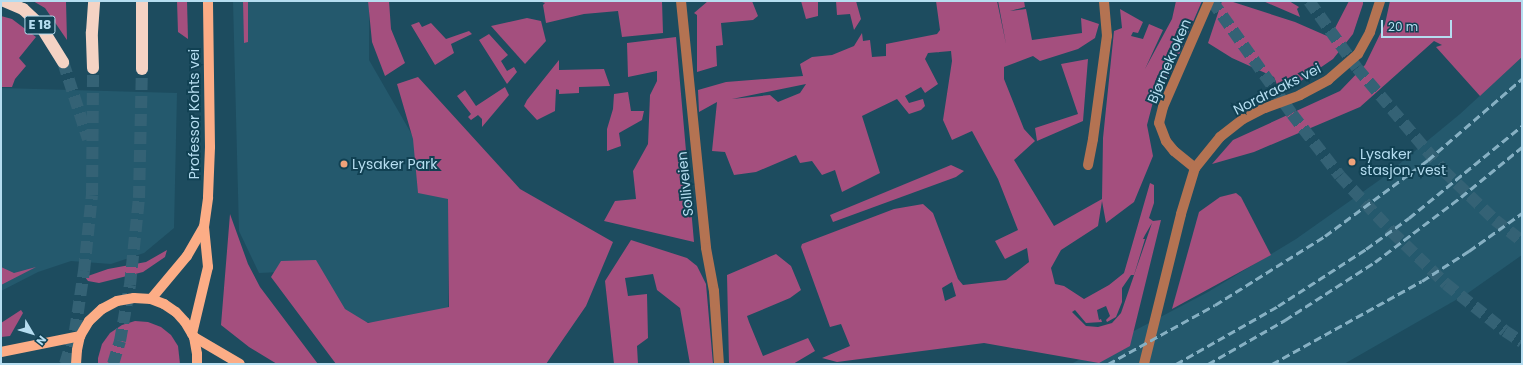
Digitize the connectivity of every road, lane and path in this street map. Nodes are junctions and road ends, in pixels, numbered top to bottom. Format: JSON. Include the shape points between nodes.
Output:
{"nodes":[{"id":1,"x":4,"y":1,"type":"edge"},
{"id":2,"x":86,"y":1,"type":"edge"},
{"id":3,"x":94,"y":1,"type":"edge"},
{"id":4,"x":142,"y":1,"type":"edge"},
{"id":5,"x":208,"y":1,"type":"edge"},
{"id":6,"x":681,"y":1,"type":"edge"},
{"id":7,"x":1104,"y":1,"type":"edge"},
{"id":8,"x":1209,"y":1,"type":"edge"},
{"id":9,"x":1380,"y":1,"type":"edge"},
{"id":10,"x":92,"y":32,"type":"junction"},
{"id":11,"x":63,"y":62,"type":"tunnel mouth"},
{"id":12,"x":93,"y":68,"type":"tunnel mouth"},
{"id":13,"x":142,"y":69,"type":"tunnel mouth"},
{"id":14,"x":1088,"y":165,"type":"dead end"},
{"id":15,"x":1196,"y":168,"type":"junction"},
{"id":16,"x":204,"y":227,"type":"junction"},
{"id":17,"x":151,"y":300,"type":"junction"},
{"id":18,"x":80,"y":336,"type":"junction"},
{"id":19,"x":193,"y":336,"type":"junction"},
{"id":20,"x":1,"y":352,"type":"edge"},
{"id":21,"x":76,"y":364,"type":"edge"},
{"id":22,"x":197,"y":364,"type":"edge"},
{"id":23,"x":240,"y":364,"type":"edge"},
{"id":24,"x":719,"y":364,"type":"edge"},
{"id":25,"x":1144,"y":364,"type":"edge"}],
"edges":[{"from":1,"to":11,"type":"highway","number":"E 18","via":[[23,9],[40,25]]},
{"from":2,"to":10,"type":"highway"},
{"from":3,"to":10,"type":"highway"},
{"from":4,"to":13,"type":"highway"},
{"from":5,"to":16,"type":"main road","name":"Professor Kohts vei","via":[[210,147]]},
{"from":6,"to":24,"type":"street","name":"Solliveien","via":[[706,248],[714,291]]},
{"from":7,"to":14,"type":"street","via":[[1106,36]]},
{"from":8,"to":15,"type":"street","name":"Bjørnekroken","via":[[1163,107],[1159,123],[1166,141],[1174,151]]},
{"from":9,"to":15,"type":"street","name":"Nordraaks vei","via":[[1370,32],[1358,54],[1328,80],[1243,119],[1220,137]]},
{"from":10,"to":12,"type":"highway"},
{"from":15,"to":25,"type":"street","name":"Nordraaks vei","via":[[1181,214]]},
{"from":16,"to":17,"type":"main road","name":"Professor Kohts vei","via":[[187,256]]},
{"from":16,"to":19,"type":"main road","name":"Professor Kohts vei","via":[[208,267]]},
{"from":17,"to":18,"type":"main road","via":[[134,298],[117,301],[102,309],[89,321]]},
{"from":17,"to":19,"type":"main road","via":[[164,304],[176,312]]},
{"from":18,"to":20,"type":"main road"},
{"from":18,"to":21,"type":"main road"},
{"from":19,"to":22,"type":"main road"},
{"from":19,"to":23,"type":"main road"}]}
